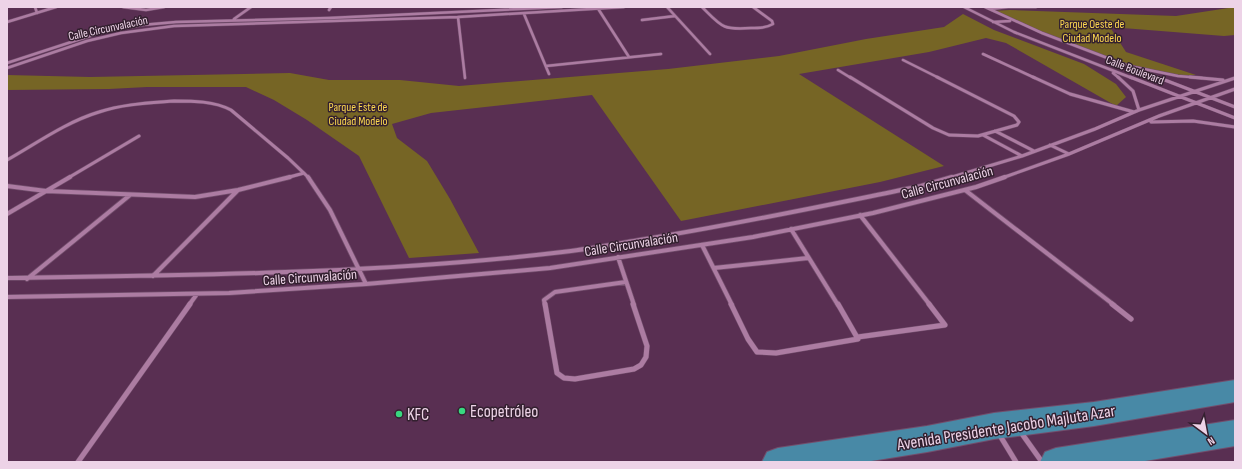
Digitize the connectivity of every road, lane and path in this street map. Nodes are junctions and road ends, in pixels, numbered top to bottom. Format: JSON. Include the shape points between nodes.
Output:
{"nodes":[{"id":1,"x":35,"y":7,"type":"edge"},
{"id":2,"x":56,"y":7,"type":"edge"},
{"id":3,"x":123,"y":7,"type":"edge"},
{"id":4,"x":164,"y":7,"type":"edge"},
{"id":5,"x":251,"y":7,"type":"edge"},
{"id":6,"x":562,"y":7,"type":"edge"},
{"id":7,"x":624,"y":7,"type":"edge"},
{"id":8,"x":667,"y":7,"type":"edge"},
{"id":9,"x":702,"y":7,"type":"edge"},
{"id":10,"x":753,"y":7,"type":"edge"},
{"id":11,"x":964,"y":7,"type":"edge"},
{"id":12,"x":985,"y":7,"type":"edge"},
{"id":13,"x":1036,"y":7,"type":"edge"},
{"id":14,"x":521,"y":8,"type":"edge"},
{"id":15,"x":597,"y":8,"type":"edge"},
{"id":16,"x":990,"y":10,"type":"junction"},
{"id":17,"x":37,"y":13,"type":"junction"},
{"id":18,"x":524,"y":14,"type":"junction"},
{"id":19,"x":674,"y":16,"type":"junction"},
{"id":20,"x":458,"y":17,"type":"junction"},
{"id":21,"x":233,"y":20,"type":"junction"},
{"id":22,"x":642,"y":20,"type":"dead end"},
{"id":23,"x":1012,"y":21,"type":"junction"},
{"id":24,"x":7,"y":22,"type":"edge"},
{"id":25,"x":993,"y":22,"type":"junction"},
{"id":26,"x":227,"y":24,"type":"junction"},
{"id":27,"x":661,"y":54,"type":"dead end"},
{"id":28,"x":710,"y":54,"type":"dead end"},
{"id":29,"x":983,"y":54,"type":"dead end"},
{"id":30,"x":629,"y":57,"type":"junction"},
{"id":31,"x":903,"y":60,"type":"dead end"},
{"id":32,"x":7,"y":63,"type":"edge"},
{"id":33,"x":1121,"y":64,"type":"junction"},
{"id":34,"x":546,"y":66,"type":"junction"},
{"id":35,"x":7,"y":68,"type":"edge"},
{"id":36,"x":1108,"y":69,"type":"junction"},
{"id":37,"x":838,"y":70,"type":"dead end"},
{"id":38,"x":549,"y":74,"type":"dead end"},
{"id":39,"x":465,"y":78,"type":"dead end"},
{"id":40,"x":1235,"y":78,"type":"edge"},
{"id":41,"x":1225,"y":80,"type":"junction"},
{"id":42,"x":1235,"y":89,"type":"edge"},
{"id":43,"x":1193,"y":91,"type":"junction"},
{"id":44,"x":1178,"y":96,"type":"junction"},
{"id":45,"x":1210,"y":98,"type":"junction"},
{"id":46,"x":1195,"y":103,"type":"junction"},
{"id":47,"x":1235,"y":107,"type":"edge"},
{"id":48,"x":1139,"y":110,"type":"junction"},
{"id":49,"x":1134,"y":112,"type":"junction"},
{"id":50,"x":1235,"y":118,"type":"edge"},
{"id":51,"x":1148,"y":122,"type":"junction"},
{"id":52,"x":1235,"y":127,"type":"edge"},
{"id":53,"x":995,"y":131,"type":"junction"},
{"id":54,"x":982,"y":135,"type":"junction"},
{"id":55,"x":139,"y":136,"type":"dead end"},
{"id":56,"x":1050,"y":145,"type":"junction"},
{"id":57,"x":1034,"y":151,"type":"junction"},
{"id":58,"x":1069,"y":154,"type":"junction"},
{"id":59,"x":1022,"y":156,"type":"junction"},
{"id":60,"x":7,"y":160,"type":"edge"},
{"id":61,"x":304,"y":173,"type":"junction"},
{"id":62,"x":7,"y":186,"type":"edge"},
{"id":63,"x":238,"y":190,"type":"junction"},
{"id":64,"x":965,"y":190,"type":"junction"},
{"id":65,"x":46,"y":191,"type":"junction"},
{"id":66,"x":130,"y":195,"type":"junction"},
{"id":67,"x":7,"y":214,"type":"edge"},
{"id":68,"x":860,"y":215,"type":"junction"},
{"id":69,"x":791,"y":229,"type":"junction"},
{"id":70,"x":702,"y":245,"type":"junction"},
{"id":71,"x":618,"y":257,"type":"junction"},
{"id":72,"x":808,"y":258,"type":"junction"},
{"id":73,"x":356,"y":268,"type":"junction"},
{"id":74,"x":714,"y":268,"type":"junction"},
{"id":75,"x":153,"y":276,"type":"junction"},
{"id":76,"x":7,"y":278,"type":"edge"},
{"id":77,"x":26,"y":279,"type":"junction"},
{"id":78,"x":626,"y":282,"type":"junction"},
{"id":79,"x":366,"y":284,"type":"junction"},
{"id":80,"x":197,"y":294,"type":"junction"},
{"id":81,"x":7,"y":297,"type":"edge"},
{"id":82,"x":1131,"y":319,"type":"dead end"},
{"id":83,"x":858,"y":337,"type":"junction"},
{"id":84,"x":1235,"y":391,"type":"edge"},
{"id":85,"x":1004,"y":425,"type":"junction"},
{"id":86,"x":1235,"y":433,"type":"edge"},
{"id":87,"x":78,"y":462,"type":"edge"},
{"id":88,"x":778,"y":462,"type":"edge"},
{"id":89,"x":1016,"y":462,"type":"edge"},
{"id":90,"x":1042,"y":462,"type":"edge"},
{"id":91,"x":1056,"y":462,"type":"edge"}],
"edges":[{"from":1,"to":17,"type":"street"},
{"from":2,"to":17,"type":"street"},
{"from":3,"to":4,"type":"street","via":[[146,10]]},
{"from":5,"to":21,"type":"street"},
{"from":6,"to":14,"type":"street","name":"Calle Circunvalación"},
{"from":7,"to":15,"type":"street","name":"Calle Circunvalación"},
{"from":8,"to":19,"type":"street"},
{"from":9,"to":10,"type":"street","via":[[727,29],[765,27],[773,24]]},
{"from":11,"to":25,"type":"street","name":"Calle Boulevard"},
{"from":12,"to":16,"type":"street","name":"Calle Boulevard"},
{"from":13,"to":16,"type":"street"},
{"from":14,"to":21,"type":"street","name":"Calle Circunvalación"},
{"from":15,"to":18,"type":"street","name":"Calle Circunvalación"},
{"from":15,"to":30,"type":"street"},
{"from":16,"to":23,"type":"street","name":"Calle Boulevard"},
{"from":17,"to":24,"type":"street"},
{"from":18,"to":20,"type":"street","name":"Calle Circunvalación"},
{"from":18,"to":34,"type":"street"},
{"from":19,"to":22,"type":"street"},
{"from":19,"to":28,"type":"street"},
{"from":20,"to":26,"type":"street","name":"Calle Circunvalación"},
{"from":20,"to":39,"type":"street"},
{"from":21,"to":26,"type":"street"},
{"from":21,"to":32,"type":"street","name":"Calle Circunvalación","via":[[176,22],[121,29],[81,38]]},
{"from":23,"to":25,"type":"street"},
{"from":23,"to":33,"type":"street","name":"Calle Boulevard"},
{"from":25,"to":36,"type":"street","name":"Calle Boulevard"},
{"from":26,"to":35,"type":"street","name":"Calle Circunvalación","via":[[174,26],[121,33],[88,41]]},
{"from":27,"to":30,"type":"street"},
{"from":29,"to":49,"type":"street","via":[[1070,94]]},
{"from":30,"to":34,"type":"street"},
{"from":31,"to":53,"type":"street","via":[[1014,116],[1019,122],[1017,125]]},
{"from":33,"to":41,"type":"street","via":[[1178,76]]},
{"from":33,"to":43,"type":"street","name":"Calle Boulevard"},
{"from":34,"to":38,"type":"street"},
{"from":36,"to":44,"type":"street","name":"Calle Boulevard"},
{"from":36,"to":48,"type":"street","via":[[1133,91]]},
{"from":37,"to":54,"type":"street","via":[[933,128],[949,135]]},
{"from":40,"to":41,"type":"street","name":"Calle Circunvalación"},
{"from":41,"to":43,"type":"street","name":"Calle Circunvalación"},
{"from":42,"to":45,"type":"street","name":"Calle Circunvalación"},
{"from":43,"to":44,"type":"street","name":"Calle Circunvalación"},
{"from":43,"to":45,"type":"street","name":"Calle Boulevard"},
{"from":44,"to":46,"type":"street","name":"Calle Boulevard"},
{"from":44,"to":48,"type":"street","name":"Calle Circunvalación"},
{"from":45,"to":46,"type":"street","name":"Calle Circunvalación"},
{"from":45,"to":47,"type":"street","name":"Calle Boulevard"},
{"from":46,"to":50,"type":"street","name":"Calle Boulevard"},
{"from":46,"to":51,"type":"street","name":"Calle Circunvalación"},
{"from":48,"to":49,"type":"street","name":"Calle Circunvalación"},
{"from":49,"to":56,"type":"street","name":"Calle Circunvalación"},
{"from":51,"to":52,"type":"street","via":[[1214,122]]},
{"from":51,"to":58,"type":"street","name":"Calle Circunvalación"},
{"from":53,"to":54,"type":"street"},
{"from":53,"to":57,"type":"street"},
{"from":54,"to":59,"type":"street"},
{"from":55,"to":65,"type":"street"},
{"from":56,"to":57,"type":"street","name":"Calle Circunvalación"},
{"from":56,"to":58,"type":"street"},
{"from":57,"to":59,"type":"street","name":"Calle Circunvalación"},
{"from":58,"to":64,"type":"street","name":"Calle Circunvalación"},
{"from":59,"to":73,"type":"street","name":"Calle Circunvalación","via":[[921,186],[709,229],[572,251],[460,262]]},
{"from":60,"to":61,"type":"street","via":[[83,118],[99,112],[131,105],[206,102],[234,112]]},
{"from":61,"to":63,"type":"street"},
{"from":61,"to":73,"type":"street","via":[[332,212]]},
{"from":62,"to":65,"type":"street"},
{"from":63,"to":66,"type":"street","via":[[195,197]]},
{"from":63,"to":75,"type":"street"},
{"from":64,"to":68,"type":"street","name":"Calle Circunvalación"},
{"from":64,"to":82,"type":"street"},
{"from":65,"to":66,"type":"street"},
{"from":65,"to":67,"type":"street"},
{"from":66,"to":77,"type":"street"},
{"from":68,"to":69,"type":"street","name":"Calle Circunvalación"},
{"from":68,"to":83,"type":"street","via":[[945,325]]},
{"from":69,"to":70,"type":"street","name":"Calle Circunvalación"},
{"from":69,"to":72,"type":"street"},
{"from":70,"to":71,"type":"street","name":"Calle Circunvalación"},
{"from":70,"to":74,"type":"street"},
{"from":71,"to":78,"type":"street"},
{"from":71,"to":79,"type":"street","name":"Calle Circunvalación","via":[[550,268]]},
{"from":72,"to":74,"type":"street"},
{"from":72,"to":83,"type":"street"},
{"from":73,"to":75,"type":"street","name":"Calle Circunvalación"},
{"from":73,"to":79,"type":"street"},
{"from":74,"to":83,"type":"street","via":[[748,339],[757,352],[776,353],[855,340]]},
{"from":75,"to":77,"type":"street","name":"Calle Circunvalación"},
{"from":76,"to":77,"type":"street","name":"Calle Circunvalación"},
{"from":78,"to":78,"type":"street","via":[[647,346],[648,357],[642,366],[634,369],[575,379],[564,378],[557,372],[544,300],[555,292]]},
{"from":79,"to":80,"type":"street","name":"Calle Circunvalación"},
{"from":80,"to":81,"type":"street","name":"Calle Circunvalación"},
{"from":80,"to":87,"type":"street"},
{"from":84,"to":85,"type":"main road","name":"Avenida Presidente Jacobo Majluta Azar","via":[[1094,414]]},
{"from":85,"to":88,"type":"main road","name":"Avenida Presidente Jacobo Majluta Azar"},
{"from":85,"to":89,"type":"street"},
{"from":85,"to":90,"type":"street"},
{"from":86,"to":91,"type":"main road"}]}
